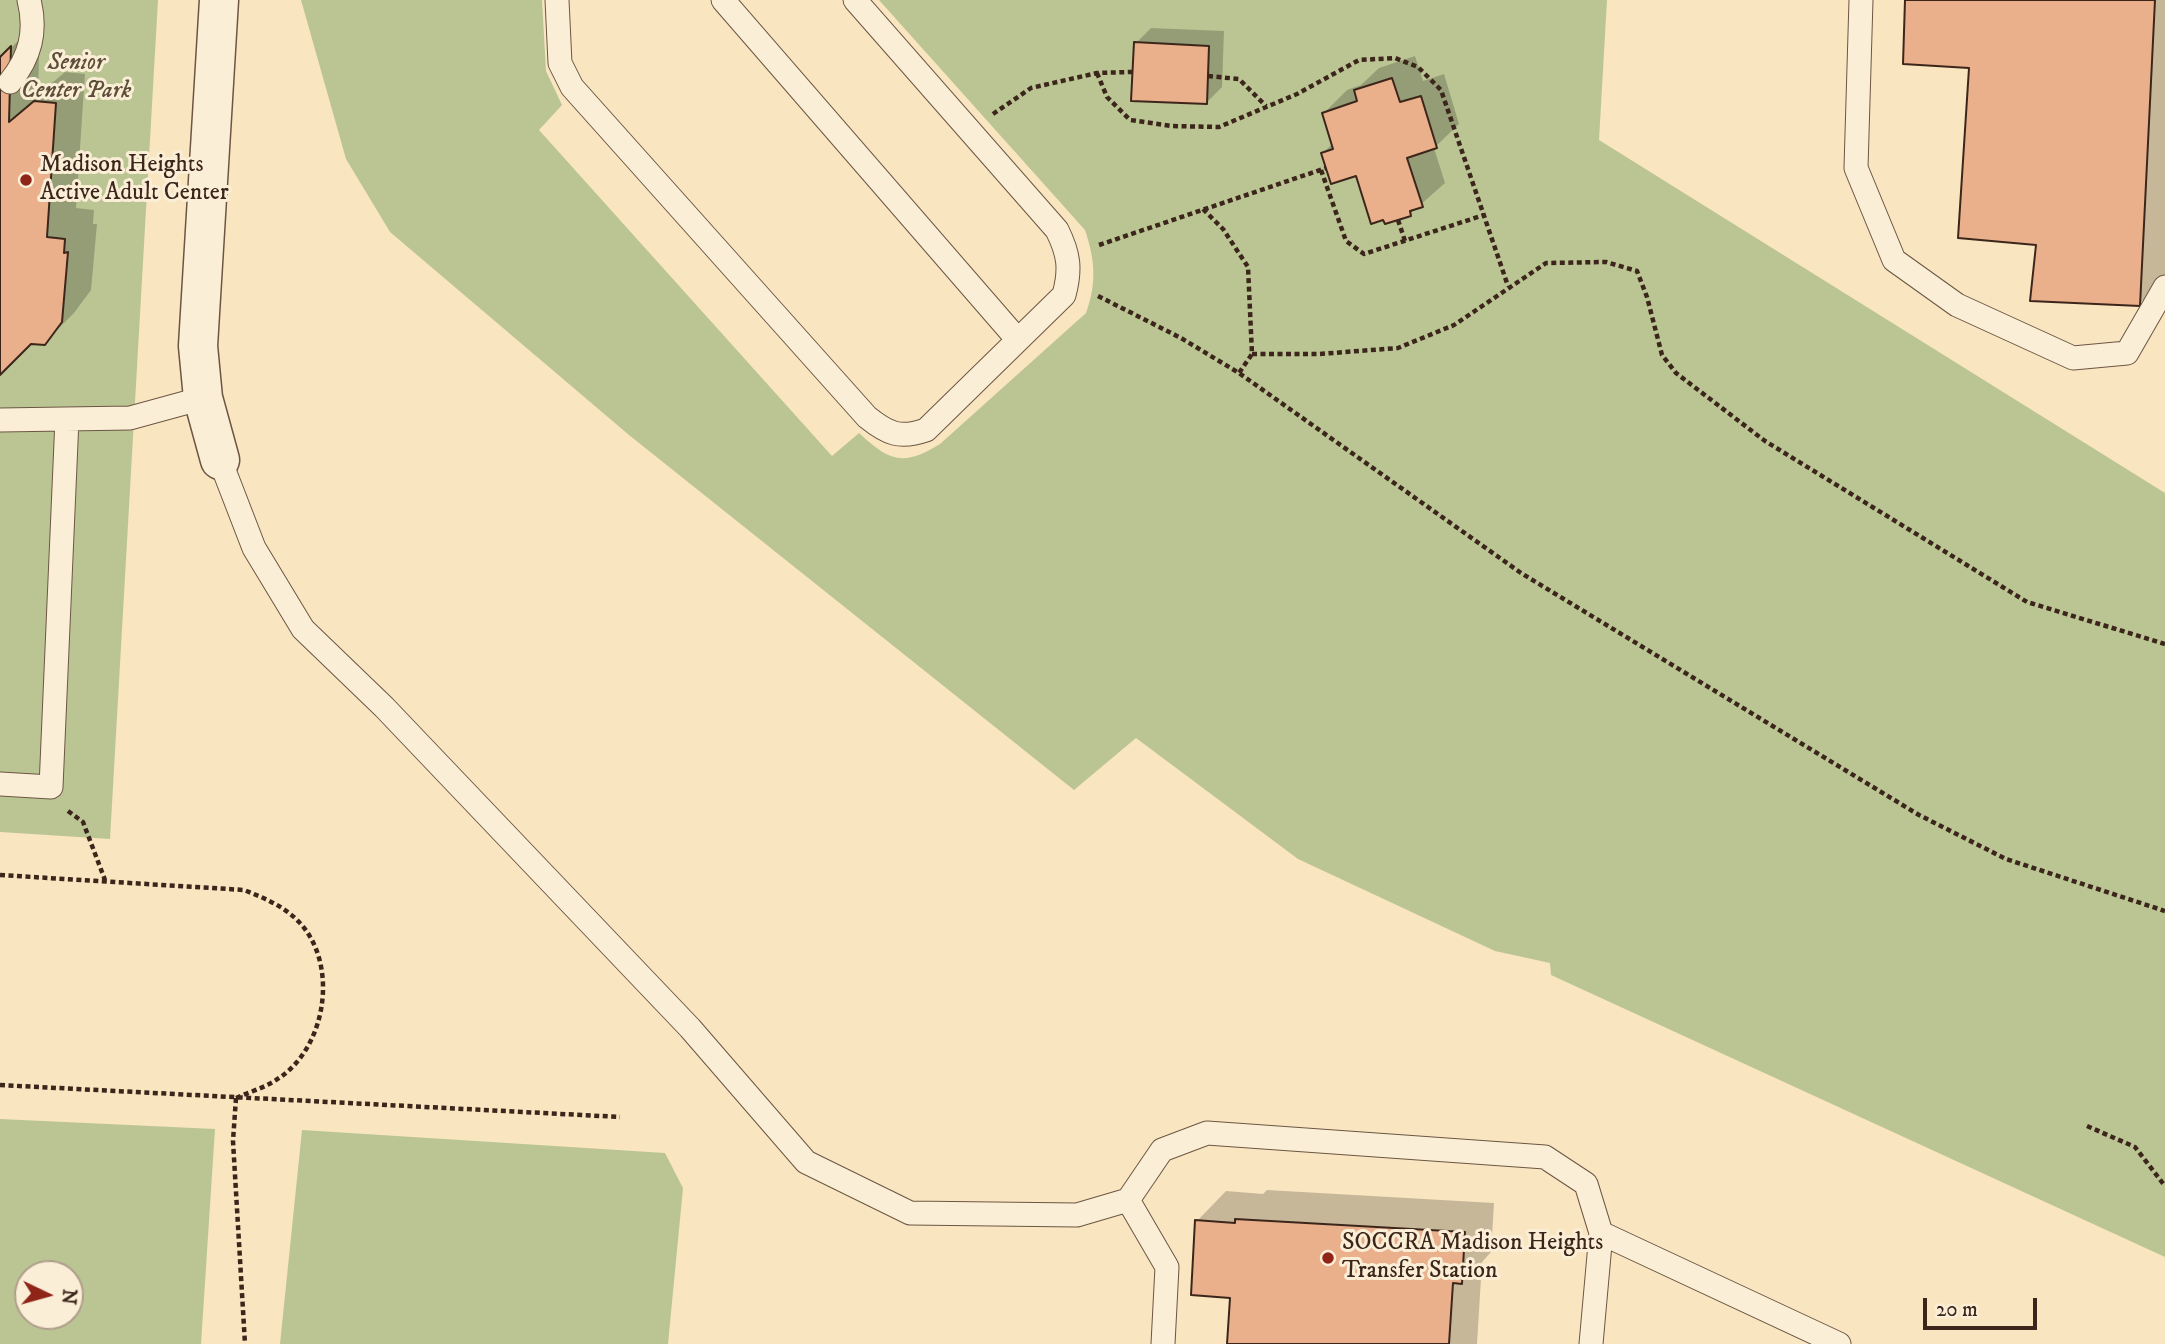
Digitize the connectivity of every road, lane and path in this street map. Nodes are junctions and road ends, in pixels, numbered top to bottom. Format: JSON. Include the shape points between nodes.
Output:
{"nodes":[{"id":1,"x":29,"y":0,"type":"edge"},
{"id":2,"x":219,"y":0,"type":"edge"},
{"id":3,"x":557,"y":0,"type":"edge"},
{"id":4,"x":723,"y":0,"type":"edge"},
{"id":5,"x":855,"y":0,"type":"edge"},
{"id":6,"x":1861,"y":0,"type":"edge"},
{"id":7,"x":1132,"y":72,"type":"dead end"},
{"id":8,"x":1097,"y":73,"type":"junction"},
{"id":9,"x":1208,"y":76,"type":"dead end"},
{"id":10,"x":10,"y":82,"type":"dead end"},
{"id":11,"x":1266,"y":106,"type":"junction"},
{"id":12,"x":993,"y":114,"type":"dead end"},
{"id":13,"x":1203,"y":209,"type":"junction"},
{"id":14,"x":1484,"y":215,"type":"junction"},
{"id":15,"x":1398,"y":220,"type":"dead end"},
{"id":16,"x":1405,"y":241,"type":"junction"},
{"id":17,"x":1100,"y":245,"type":"dead end"},
{"id":18,"x":2165,"y":286,"type":"edge"},
{"id":19,"x":1508,"y":287,"type":"junction"},
{"id":20,"x":1098,"y":296,"type":"dead end"},
{"id":21,"x":1018,"y":340,"type":"junction"},
{"id":22,"x":1252,"y":354,"type":"junction"},
{"id":23,"x":1239,"y":373,"type":"junction"},
{"id":24,"x":203,"y":398,"type":"junction"},
{"id":25,"x":67,"y":419,"type":"junction"},
{"id":26,"x":0,"y":420,"type":"edge"},
{"id":27,"x":220,"y":460,"type":"joint"},
{"id":28,"x":2165,"y":644,"type":"edge"},
{"id":29,"x":0,"y":784,"type":"edge"},
{"id":30,"x":51,"y":787,"type":"junction"},
{"id":31,"x":0,"y":875,"type":"edge"},
{"id":32,"x":105,"y":881,"type":"junction"},
{"id":33,"x":2165,"y":911,"type":"edge"},
{"id":34,"x":0,"y":1085,"type":"edge"},
{"id":35,"x":236,"y":1098,"type":"junction"},
{"id":36,"x":620,"y":1116,"type":"dead end"},
{"id":37,"x":2087,"y":1126,"type":"dead end"},
{"id":38,"x":2165,"y":1186,"type":"edge"},
{"id":39,"x":1128,"y":1200,"type":"junction"},
{"id":40,"x":1601,"y":1233,"type":"junction"},
{"id":41,"x":245,"y":1344,"type":"edge"},
{"id":42,"x":1163,"y":1344,"type":"edge"},
{"id":43,"x":1591,"y":1344,"type":"edge"},
{"id":44,"x":1839,"y":1344,"type":"edge"}],
"edges":[{"from":1,"to":10,"type":"lane","via":[[32,37],[26,62]]},
{"from":2,"to":24,"type":"street","via":[[198,346]]},
{"from":3,"to":21,"type":"lane","via":[[561,63],[572,87],[867,417],[889,434],[908,436],[926,430]]},
{"from":4,"to":21,"type":"lane"},
{"from":5,"to":21,"type":"lane","via":[[1057,230],[1069,253],[1064,295]]},
{"from":6,"to":18,"type":"lane","via":[[1856,168],[1894,260],[1957,305],[2073,358],[2127,353]]},
{"from":7,"to":8,"type":"path"},
{"from":8,"to":11,"type":"path","via":[[1107,97],[1130,120],[1219,127]]},
{"from":8,"to":12,"type":"path","via":[[1031,88]]},
{"from":9,"to":11,"type":"path","via":[[1238,79]]},
{"from":11,"to":14,"type":"path","via":[[1359,60],[1395,58],[1418,67],[1441,90]]},
{"from":13,"to":16,"type":"path","via":[[1324,169],[1346,241],[1364,254]]},
{"from":13,"to":17,"type":"path"},
{"from":13,"to":22,"type":"path","via":[[1223,229],[1248,267]]},
{"from":14,"to":16,"type":"path"},
{"from":14,"to":19,"type":"path"},
{"from":15,"to":16,"type":"path"},
{"from":19,"to":22,"type":"path","via":[[1454,325],[1398,348]]},
{"from":19,"to":28,"type":"path","via":[[1546,263],[1606,262],[1637,271],[1662,355],[1676,373],[1765,441],[2027,602]]},
{"from":20,"to":23,"type":"path"},
{"from":22,"to":23,"type":"path"},
{"from":23,"to":33,"type":"path","via":[[1521,573],[1919,815],[2006,859]]},
{"from":24,"to":25,"type":"lane","via":[[130,418]]},
{"from":24,"to":27,"type":"street"},
{"from":25,"to":26,"type":"lane"},
{"from":25,"to":30,"type":"lane"},
{"from":27,"to":39,"type":"lane","via":[[254,548],[303,629],[384,707],[690,1028],[806,1162],[910,1213],[1077,1215]]},
{"from":29,"to":30,"type":"lane"},
{"from":30,"to":32,"type":"path","via":[[71,815],[83,822]]},
{"from":31,"to":32,"type":"path"},
{"from":32,"to":35,"type":"path","via":[[244,890],[276,903],[301,923],[319,958],[325,992],[316,1030],[298,1060],[277,1080]]},
{"from":34,"to":35,"type":"path"},
{"from":35,"to":36,"type":"path"},
{"from":35,"to":41,"type":"path","via":[[233,1141]]},
{"from":37,"to":38,"type":"path","via":[[2135,1147]]},
{"from":39,"to":40,"type":"lane","via":[[1162,1150],[1207,1133],[1545,1157],[1586,1184]]},
{"from":39,"to":42,"type":"lane","via":[[1167,1267]]},
{"from":40,"to":43,"type":"lane"},
{"from":40,"to":44,"type":"lane"}]}
